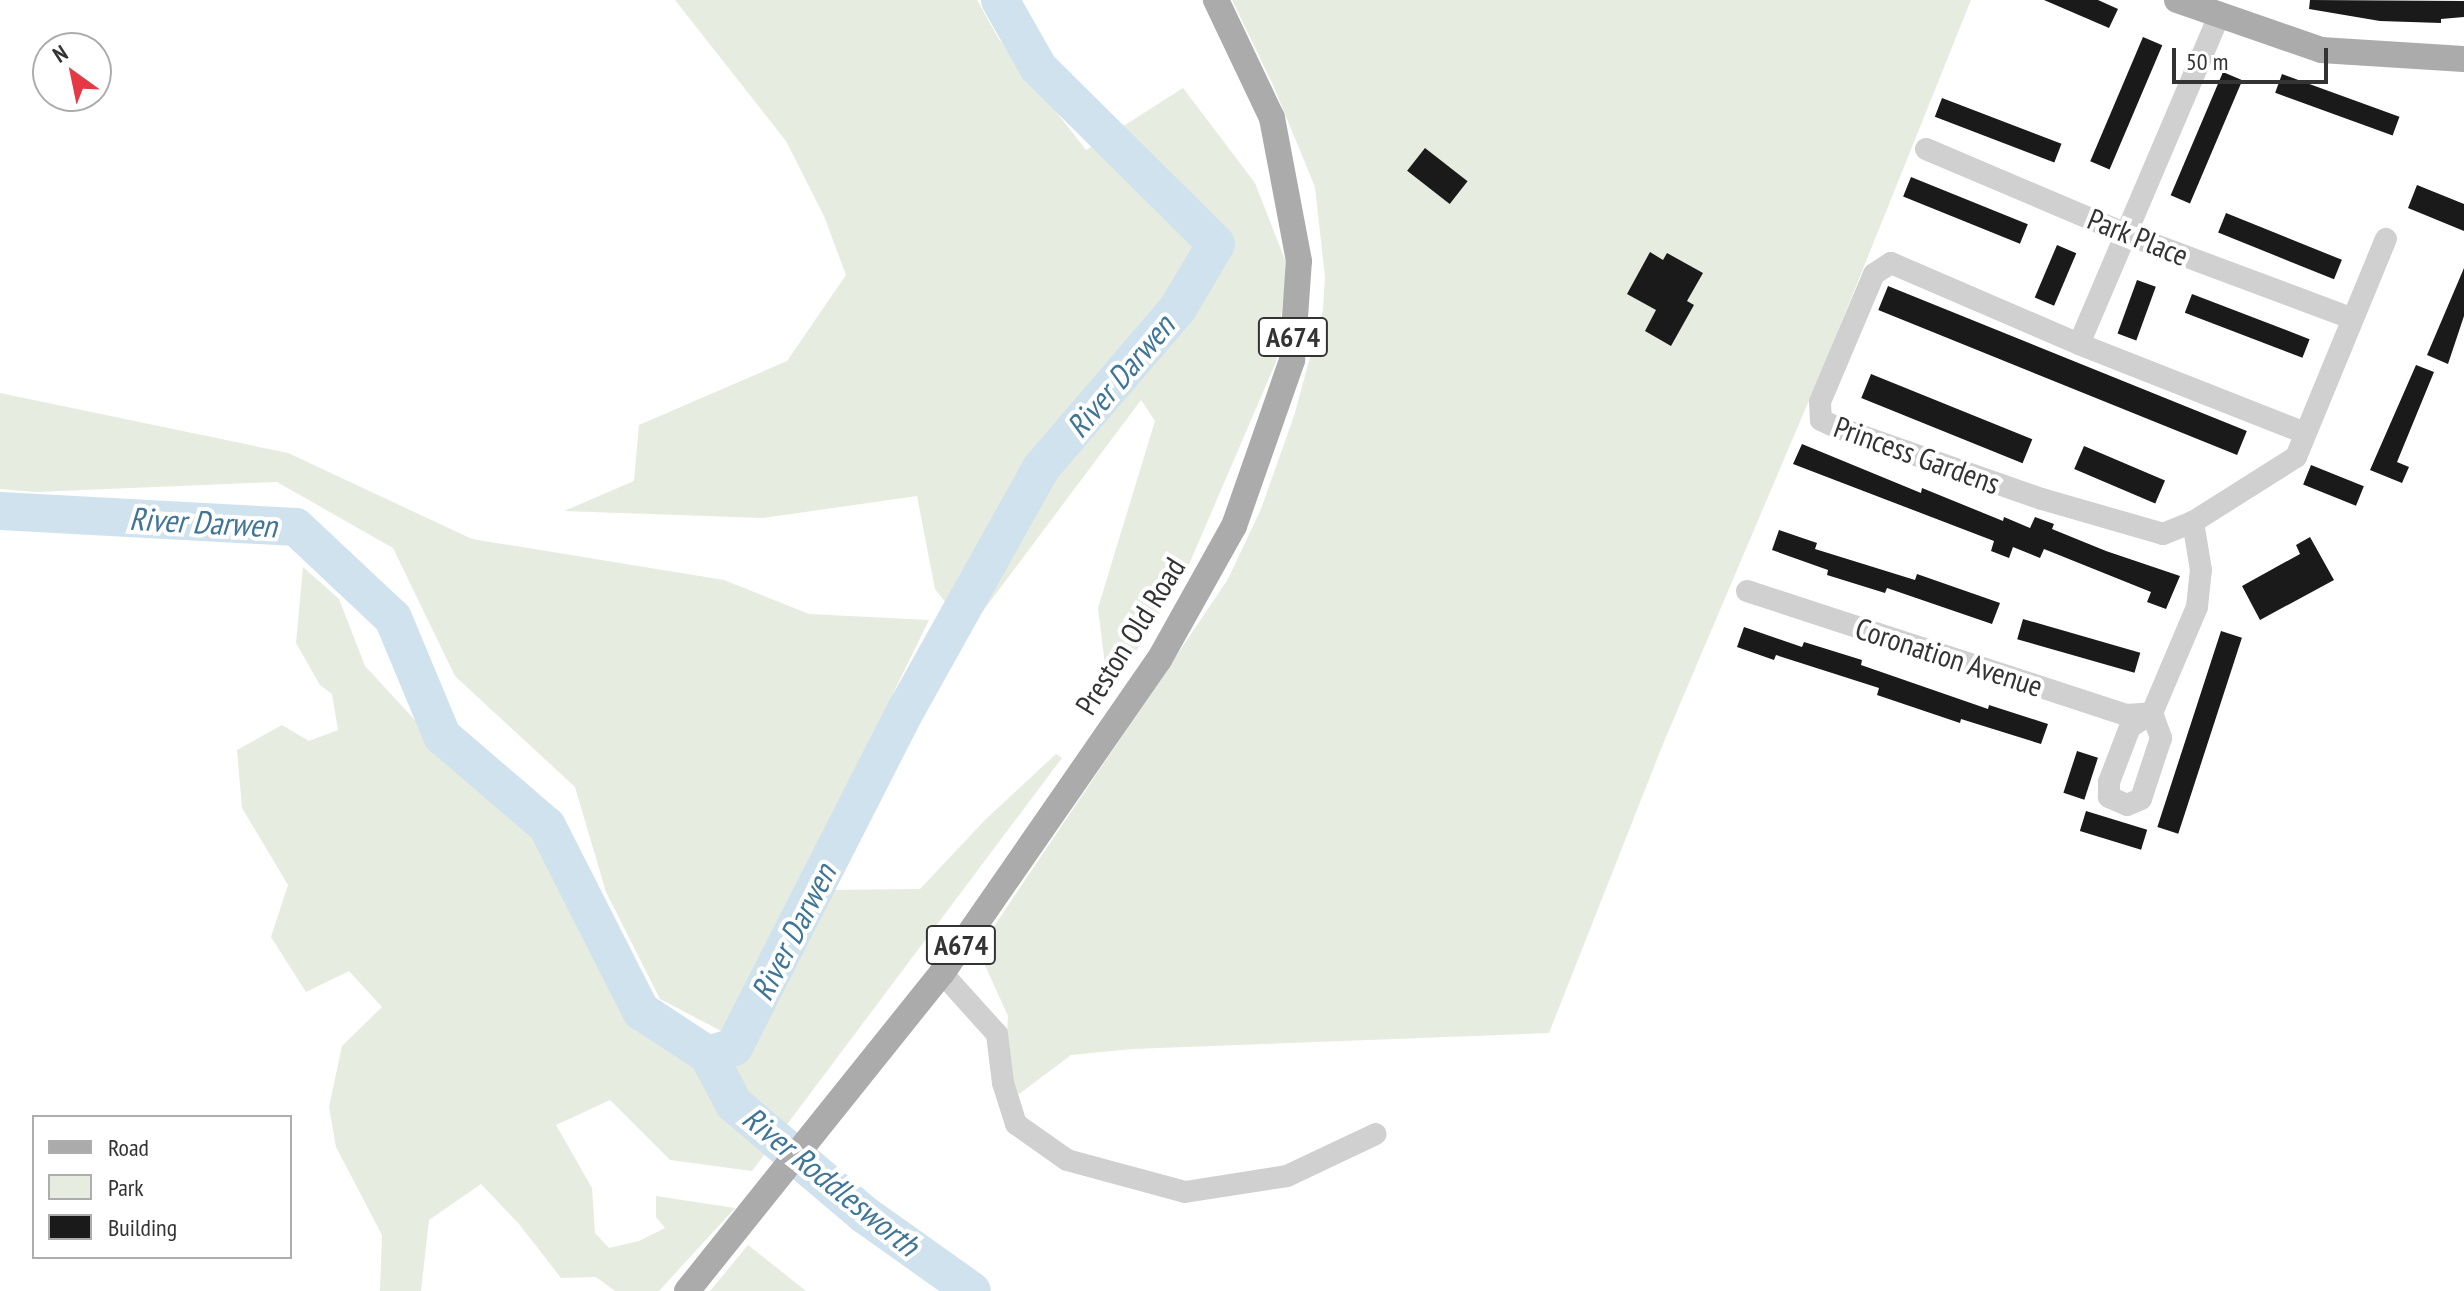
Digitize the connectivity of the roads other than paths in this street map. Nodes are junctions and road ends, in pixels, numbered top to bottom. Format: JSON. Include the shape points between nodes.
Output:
{"nodes":[{"id":1,"x":1216,"y":0,"type":"edge"},
{"id":2,"x":2177,"y":0,"type":"edge"},
{"id":3,"x":2219,"y":15,"type":"junction"},
{"id":4,"x":2464,"y":59,"type":"edge"},
{"id":5,"x":1926,"y":149,"type":"dead end"},
{"id":6,"x":2126,"y":234,"type":"junction"},
{"id":7,"x":2386,"y":239,"type":"dead end"},
{"id":8,"x":2353,"y":319,"type":"junction"},
{"id":9,"x":2079,"y":344,"type":"junction"},
{"id":10,"x":2305,"y":433,"type":"junction"},
{"id":11,"x":2193,"y":522,"type":"junction"},
{"id":12,"x":1747,"y":591,"type":"dead end"},
{"id":13,"x":942,"y":973,"type":"junction"},
{"id":14,"x":1376,"y":1134,"type":"dead end"},
{"id":15,"x":687,"y":1291,"type":"edge"}],
"edges":[{"from":1,"to":13,"type":"main road","name":"Preston Old Road","number":"A674","via":[[1272,118],[1299,261],[1292,360],[1234,526],[1159,660]]},
{"from":2,"to":3,"type":"main road"},
{"from":3,"to":4,"type":"main road","via":[[2321,50]]},
{"from":3,"to":6,"type":"street"},
{"from":5,"to":6,"type":"street","name":"Park Place"},
{"from":6,"to":8,"type":"street","name":"Park Place"},
{"from":6,"to":9,"type":"street"},
{"from":7,"to":8,"type":"street","name":"Princess Gardens"},
{"from":8,"to":10,"type":"street","name":"Princess Gardens"},
{"from":9,"to":10,"type":"street","name":"Princess Gardens"},
{"from":9,"to":11,"type":"street","name":"Princess Gardens","via":[[1891,263],[1874,274],[1820,402],[1821,420],[2042,499],[2163,534]]},
{"from":10,"to":11,"type":"street","name":"Princess Gardens","via":[[2296,457]]},
{"from":11,"to":12,"type":"street","name":"Coronation Avenue","via":[[2201,570],[2197,607],[2152,713],[2126,715]]},
{"from":13,"to":14,"type":"street","via":[[997,1034],[1003,1083],[1016,1124],[1067,1160],[1185,1192],[1287,1176]]},
{"from":13,"to":15,"type":"main road","name":"Preston Old Road","number":"A674"}]}
